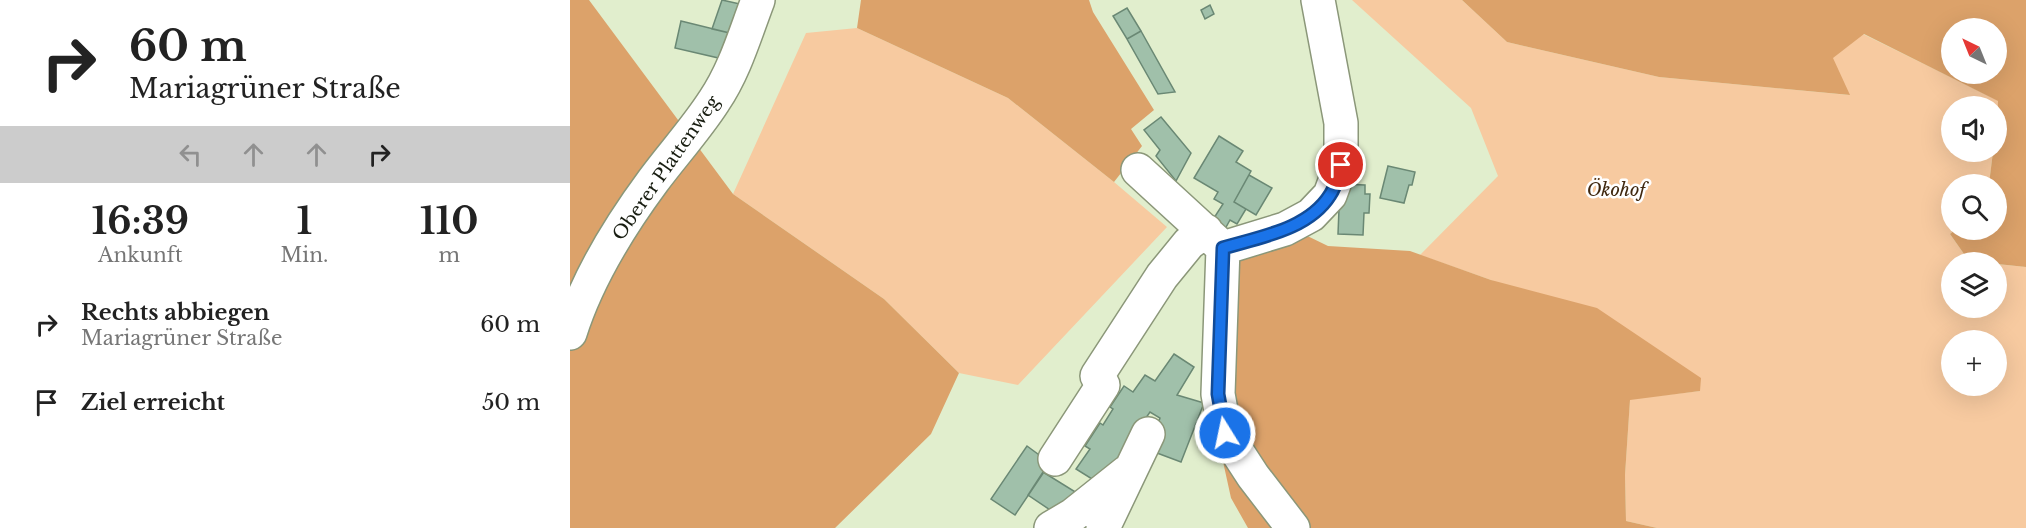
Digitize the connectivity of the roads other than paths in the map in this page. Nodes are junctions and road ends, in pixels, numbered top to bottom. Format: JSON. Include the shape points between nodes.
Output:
{"nodes":[{"id":1,"x":758,"y":0,"type":"edge"},
{"id":2,"x":1318,"y":0,"type":"edge"},
{"id":3,"x":1138,"y":170,"type":"dead end"},
{"id":4,"x":1215,"y":239,"type":"junction"},
{"id":5,"x":570,"y":333,"type":"edge"},
{"id":6,"x":1148,"y":434,"type":"dead end"},
{"id":7,"x":1055,"y":459,"type":"dead end"},
{"id":8,"x":1131,"y":469,"type":"junction"},
{"id":9,"x":1051,"y":528,"type":"edge"},
{"id":10,"x":1103,"y":528,"type":"edge"},
{"id":11,"x":1293,"y":528,"type":"edge"}],
"edges":[{"from":1,"to":5,"type":"street","name":"Oberer Plattenweg","via":[[716,99],[652,182],[612,244],[587,286]]},
{"from":2,"to":4,"type":"street","via":[[1341,123],[1341,165],[1330,195],[1311,215],[1285,229]]},
{"from":3,"to":4,"type":"street"},
{"from":4,"to":7,"type":"street","via":[[1189,243],[1162,276],[1097,376],[1103,385]]},
{"from":4,"to":11,"type":"street","via":[[1218,394],[1225,433],[1252,476]]},
{"from":6,"to":8,"type":"street"},
{"from":8,"to":9,"type":"street"},
{"from":8,"to":10,"type":"street"}]}
